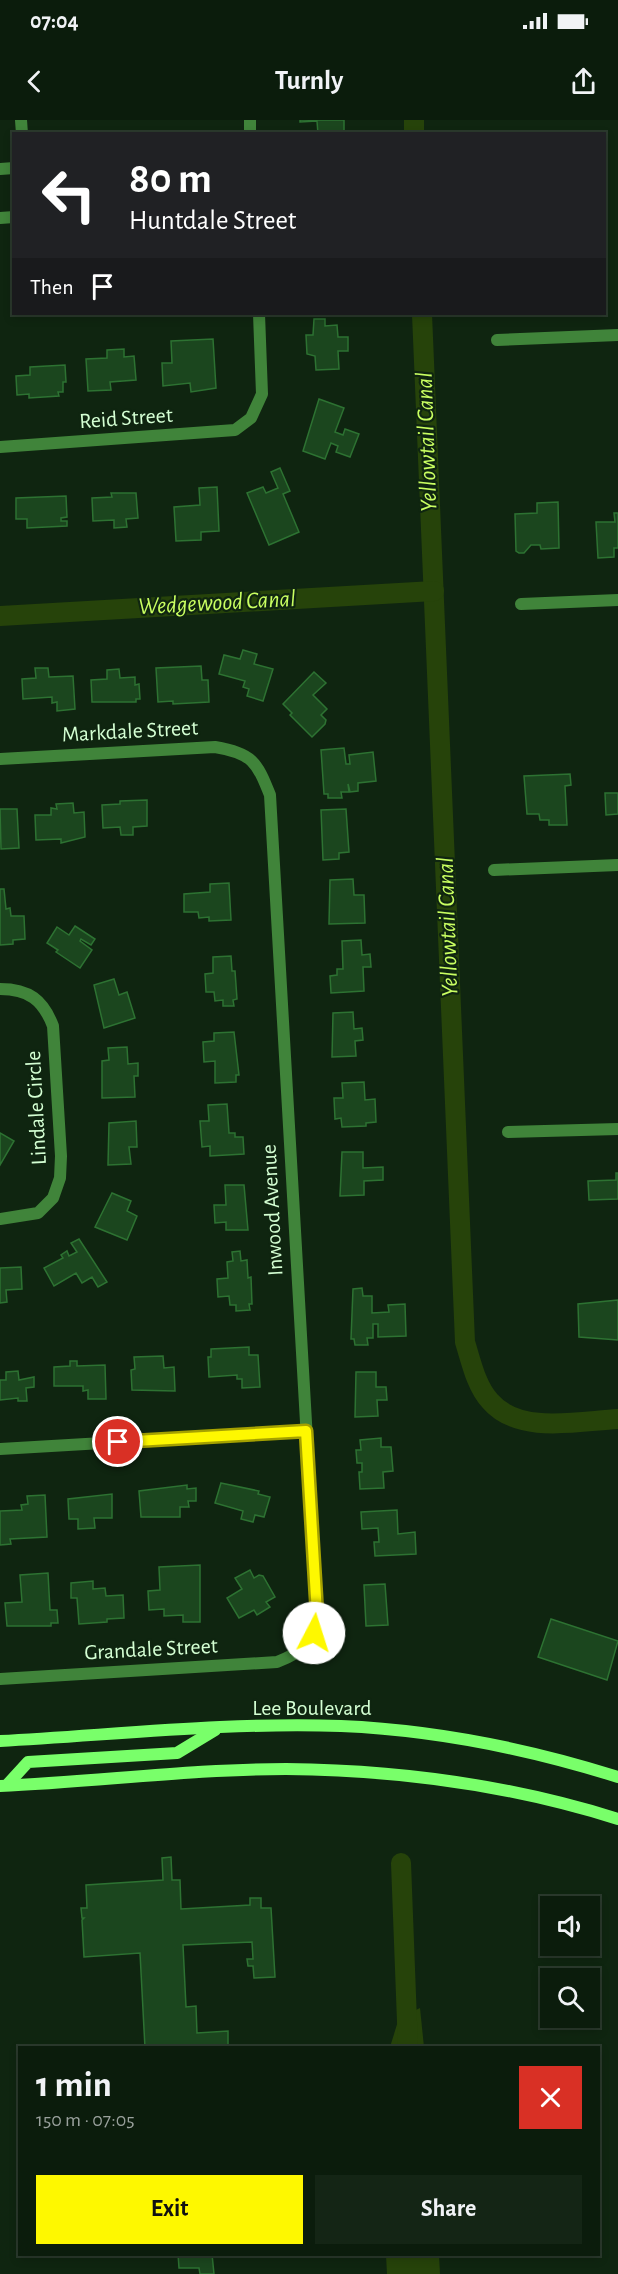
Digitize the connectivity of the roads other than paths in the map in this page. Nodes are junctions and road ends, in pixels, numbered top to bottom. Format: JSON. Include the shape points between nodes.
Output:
{"nodes":[{"id":1,"x":259,"y":315,"type":"edge"},
{"id":2,"x":618,"y":335,"type":"edge"},
{"id":3,"x":497,"y":340,"type":"dead end"},
{"id":4,"x":0,"y":447,"type":"edge"},
{"id":5,"x":618,"y":600,"type":"edge"},
{"id":6,"x":521,"y":604,"type":"dead end"},
{"id":7,"x":0,"y":759,"type":"edge"},
{"id":8,"x":257,"y":764,"type":"joint"},
{"id":9,"x":618,"y":865,"type":"edge"},
{"id":10,"x":494,"y":870,"type":"dead end"},
{"id":11,"x":0,"y":989,"type":"edge"},
{"id":12,"x":618,"y":1129,"type":"edge"},
{"id":13,"x":508,"y":1132,"type":"dead end"},
{"id":14,"x":0,"y":1219,"type":"edge"},
{"id":15,"x":306,"y":1431,"type":"junction"},
{"id":16,"x":0,"y":1449,"type":"edge"},
{"id":17,"x":302,"y":1652,"type":"joint"},
{"id":18,"x":0,"y":1679,"type":"edge"},
{"id":19,"x":216,"y":1729,"type":"junction"},
{"id":20,"x":0,"y":1741,"type":"edge"},
{"id":21,"x":618,"y":1777,"type":"edge"},
{"id":22,"x":4,"y":1786,"type":"edge"},
{"id":23,"x":618,"y":1819,"type":"edge"}],
"edges":[{"from":1,"to":4,"type":"street","name":"Reid Street","via":[[262,394],[251,418],[235,430]]},
{"from":2,"to":3,"type":"street"},
{"from":5,"to":6,"type":"street"},
{"from":7,"to":8,"type":"street","name":"Markdale Street","via":[[215,747],[237,750]]},
{"from":8,"to":15,"type":"street","name":"Inwood Avenue","via":[[270,795]]},
{"from":9,"to":10,"type":"street"},
{"from":11,"to":14,"type":"street","name":"Lindale Circle","via":[[27,993],[45,1007],[53,1026],[62,1156],[53,1198],[38,1213]]},
{"from":12,"to":13,"type":"street"},
{"from":15,"to":16,"type":"street"},
{"from":15,"to":17,"type":"street","name":"Inwood Avenue","via":[[317,1614],[314,1633]]},
{"from":17,"to":18,"type":"street","name":"Grandale Street","via":[[277,1662]]},
{"from":19,"to":20,"type":"main road","name":"Lee Boulevard"},
{"from":19,"to":21,"type":"main road","name":"Lee Boulevard","via":[[342,1726],[430,1734],[534,1753]]},
{"from":19,"to":22,"type":"main road","via":[[177,1753],[28,1762]]},
{"from":22,"to":23,"type":"main road","via":[[284,1769],[366,1771],[453,1779]]}]}
